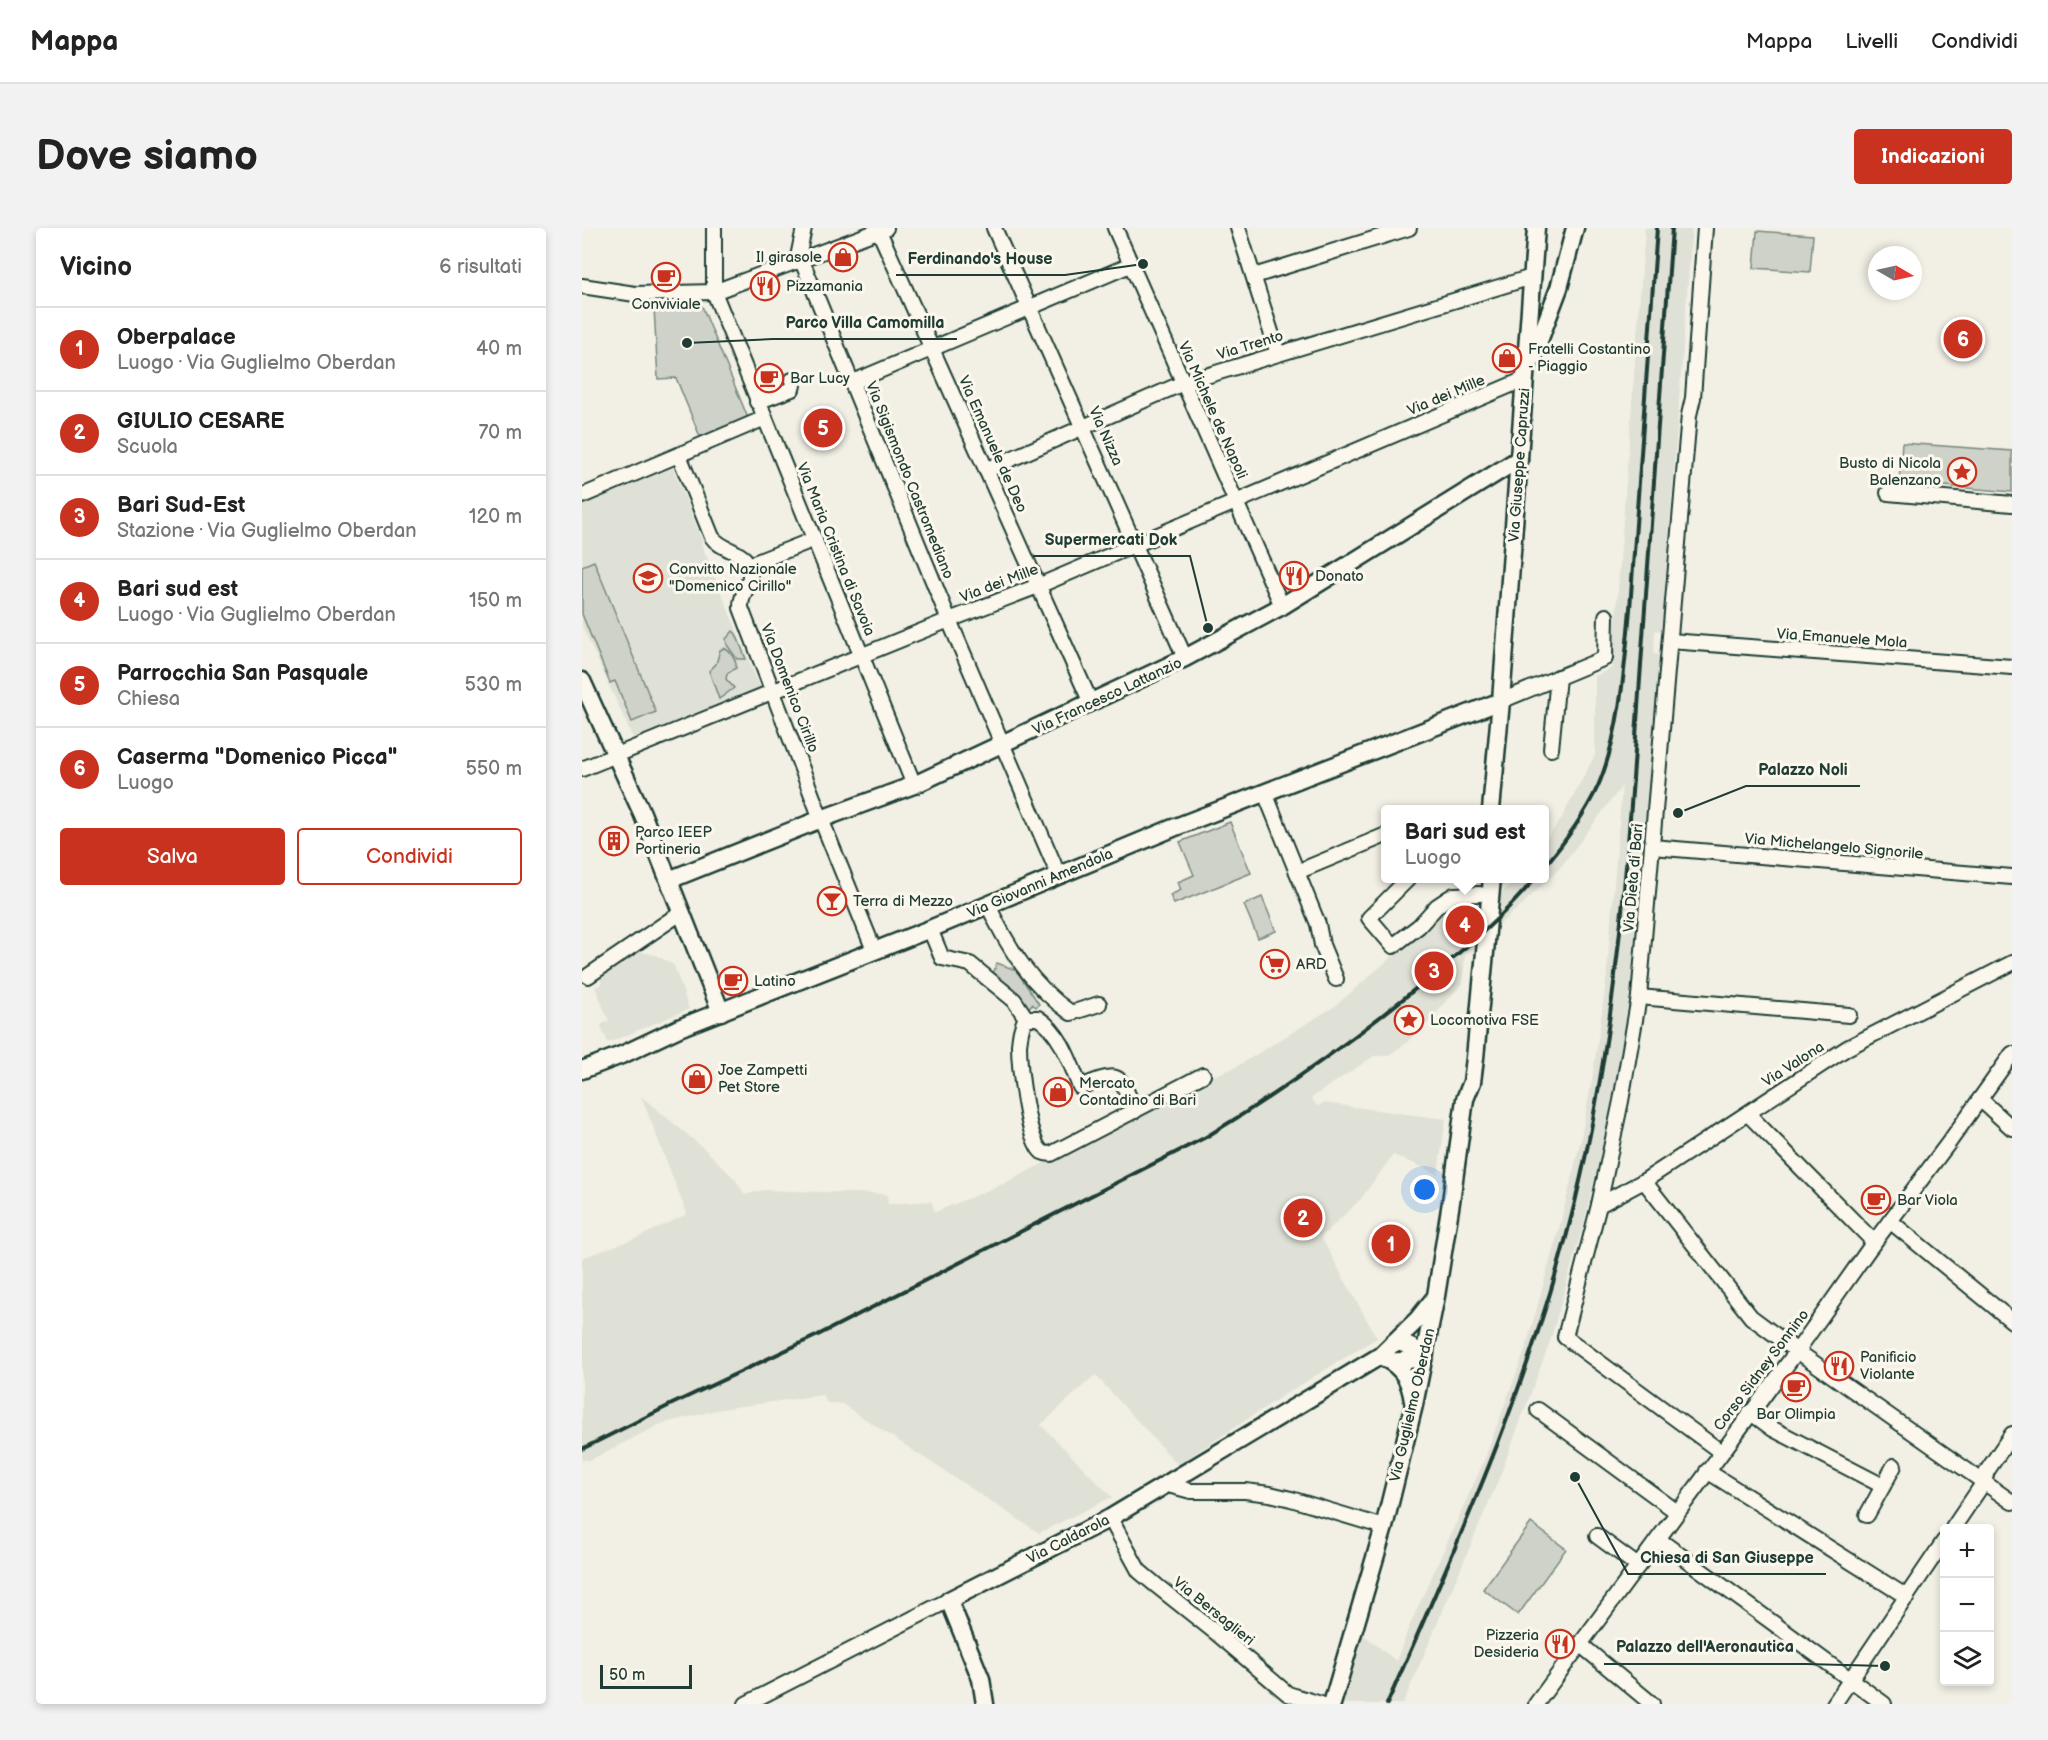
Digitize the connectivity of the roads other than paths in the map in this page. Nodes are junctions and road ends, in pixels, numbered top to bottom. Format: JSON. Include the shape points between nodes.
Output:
{"nodes":[{"id":1,"x":714,"y":228,"type":"edge"},
{"id":2,"x":804,"y":228,"type":"edge"},
{"id":3,"x":994,"y":228,"type":"edge"},
{"id":4,"x":1114,"y":228,"type":"edge"},
{"id":5,"x":1239,"y":228,"type":"edge"},
{"id":6,"x":1409,"y":228,"type":"edge"},
{"id":7,"x":1536,"y":228,"type":"edge"},
{"id":8,"x":1575,"y":228,"type":"edge"},
{"id":9,"x":1697,"y":228,"type":"edge"},
{"id":10,"x":1705,"y":228,"type":"edge"},
{"id":11,"x":883,"y":229,"type":"edge"},
{"id":12,"x":800,"y":261,"type":"junction"},
{"id":13,"x":1130,"y":265,"type":"junction"},
{"id":14,"x":1254,"y":276,"type":"junction"},
{"id":15,"x":1533,"y":277,"type":"junction"},
{"id":16,"x":582,"y":286,"type":"edge"},
{"id":17,"x":714,"y":292,"type":"junction"},
{"id":18,"x":1030,"y":307,"type":"junction"},
{"id":19,"x":932,"y":348,"type":"junction"},
{"id":20,"x":1278,"y":354,"type":"junction"},
{"id":21,"x":792,"y":380,"type":"dead end"},
{"id":22,"x":1525,"y":380,"type":"junction"},
{"id":23,"x":853,"y":382,"type":"junction"},
{"id":24,"x":1183,"y":383,"type":"junction"},
{"id":25,"x":758,"y":402,"type":"junction"},
{"id":26,"x":1689,"y":415,"type":"junction"},
{"id":27,"x":765,"y":418,"type":"junction"},
{"id":28,"x":1084,"y":427,"type":"junction"},
{"id":29,"x":679,"y":455,"type":"junction"},
{"id":30,"x":1519,"y":459,"type":"junction"},
{"id":31,"x":986,"y":470,"type":"junction"},
{"id":32,"x":1888,"y":493,"type":"dead end"},
{"id":33,"x":582,"y":496,"type":"edge"},
{"id":34,"x":1236,"y":503,"type":"junction"},
{"id":35,"x":2012,"y":504,"type":"edge"},
{"id":36,"x":815,"y":539,"type":"junction"},
{"id":37,"x":1135,"y":545,"type":"junction"},
{"id":38,"x":749,"y":565,"type":"junction"},
{"id":39,"x":1038,"y":586,"type":"junction"},
{"id":40,"x":1282,"y":606,"type":"junction"},
{"id":41,"x":1606,"y":616,"type":"dead end"},
{"id":42,"x":949,"y":620,"type":"junction"},
{"id":43,"x":1670,"y":641,"type":"junction"},
{"id":44,"x":862,"y":656,"type":"junction"},
{"id":45,"x":1185,"y":658,"type":"junction"},
{"id":46,"x":2012,"y":667,"type":"edge"},
{"id":47,"x":1558,"y":677,"type":"junction"},
{"id":48,"x":582,"y":681,"type":"edge"},
{"id":49,"x":774,"y":691,"type":"junction"},
{"id":50,"x":1501,"y":701,"type":"junction"},
{"id":51,"x":1091,"y":703,"type":"junction"},
{"id":52,"x":1002,"y":746,"type":"junction"},
{"id":53,"x":1551,"y":749,"type":"dead end"},
{"id":54,"x":616,"y":755,"type":"junction"},
{"id":55,"x":582,"y":769,"type":"edge"},
{"id":56,"x":914,"y":785,"type":"junction"},
{"id":57,"x":1265,"y":793,"type":"junction"},
{"id":58,"x":1491,"y":805,"type":"edge"},
{"id":59,"x":821,"y":819,"type":"junction"},
{"id":60,"x":1381,"y":837,"type":"edge"},
{"id":61,"x":1652,"y":846,"type":"junction"},
{"id":62,"x":1297,"y":872,"type":"junction"},
{"id":63,"x":1059,"y":876,"type":"junction"},
{"id":64,"x":2012,"y":877,"type":"edge"},
{"id":65,"x":669,"y":880,"type":"junction"},
{"id":66,"x":1405,"y":883,"type":"edge"},
{"id":67,"x":1492,"y":883,"type":"edge"},
{"id":68,"x":1480,"y":886,"type":"edge"},
{"id":69,"x":988,"y":905,"type":"junction"},
{"id":70,"x":681,"y":912,"type":"junction"},
{"id":71,"x":930,"y":929,"type":"junction"},
{"id":72,"x":874,"y":950,"type":"junction"},
{"id":73,"x":2012,"y":963,"type":"edge"},
{"id":74,"x":588,"y":976,"type":"dead end"},
{"id":75,"x":1336,"y":979,"type":"dead end"},
{"id":76,"x":1639,"y":997,"type":"junction"},
{"id":77,"x":1099,"y":1004,"type":"dead end"},
{"id":78,"x":721,"y":1012,"type":"junction"},
{"id":79,"x":1849,"y":1015,"type":"dead end"},
{"id":80,"x":1026,"y":1018,"type":"junction"},
{"id":81,"x":2012,"y":1054,"type":"edge"},
{"id":82,"x":582,"y":1070,"type":"edge"},
{"id":83,"x":1203,"y":1075,"type":"dead end"},
{"id":84,"x":1465,"y":1099,"type":"junction"},
{"id":85,"x":1980,"y":1099,"type":"junction"},
{"id":86,"x":1135,"y":1112,"type":"junction"},
{"id":87,"x":1748,"y":1114,"type":"junction"},
{"id":88,"x":2012,"y":1128,"type":"edge"},
{"id":89,"x":1644,"y":1181,"type":"junction"},
{"id":90,"x":1599,"y":1205,"type":"junction"},
{"id":91,"x":1890,"y":1221,"type":"junction"},
{"id":92,"x":1874,"y":1242,"type":"junction"},
{"id":93,"x":1436,"y":1296,"type":"junction"},
{"id":94,"x":2012,"y":1321,"type":"edge"},
{"id":95,"x":1393,"y":1343,"type":"junction"},
{"id":96,"x":1797,"y":1351,"type":"junction"},
{"id":97,"x":1425,"y":1354,"type":"junction"},
{"id":98,"x":1385,"y":1358,"type":"junction"},
{"id":99,"x":1414,"y":1405,"type":"junction"},
{"id":100,"x":1538,"y":1410,"type":"dead end"},
{"id":101,"x":1750,"y":1412,"type":"junction"},
{"id":102,"x":2012,"y":1434,"type":"edge"},
{"id":103,"x":1721,"y":1452,"type":"junction"},
{"id":104,"x":1894,"y":1466,"type":"dead end"},
{"id":105,"x":1707,"y":1471,"type":"junction"},
{"id":106,"x":1984,"y":1482,"type":"junction"},
{"id":107,"x":1168,"y":1485,"type":"junction"},
{"id":108,"x":1883,"y":1486,"type":"junction"},
{"id":109,"x":2012,"y":1502,"type":"edge"},
{"id":110,"x":1677,"y":1512,"type":"junction"},
{"id":111,"x":1867,"y":1515,"type":"dead end"},
{"id":112,"x":1110,"y":1518,"type":"junction"},
{"id":113,"x":1956,"y":1524,"type":"edge"},
{"id":114,"x":1384,"y":1527,"type":"junction"},
{"id":115,"x":1597,"y":1536,"type":"dead end"},
{"id":116,"x":1658,"y":1539,"type":"junction"},
{"id":117,"x":1940,"y":1547,"type":"edge"},
{"id":118,"x":1638,"y":1566,"type":"junction"},
{"id":119,"x":1907,"y":1597,"type":"junction"},
{"id":120,"x":949,"y":1600,"type":"junction"},
{"id":121,"x":1581,"y":1645,"type":"junction"},
{"id":122,"x":1851,"y":1681,"type":"junction"},
{"id":123,"x":746,"y":1704,"type":"edge"},
{"id":124,"x":986,"y":1704,"type":"edge"},
{"id":125,"x":1321,"y":1704,"type":"edge"},
{"id":126,"x":1332,"y":1704,"type":"edge"},
{"id":127,"x":1536,"y":1704,"type":"edge"},
{"id":128,"x":1652,"y":1704,"type":"edge"},
{"id":129,"x":1834,"y":1704,"type":"edge"},
{"id":130,"x":1884,"y":1704,"type":"edge"}],
"edges":[{"from":1,"to":17,"type":"street"},
{"from":2,"to":12,"type":"street"},
{"from":3,"to":18,"type":"street","name":"Via Nizza"},
{"from":4,"to":13,"type":"street","name":"Via Michele de Napoli"},
{"from":5,"to":14,"type":"street"},
{"from":6,"to":14,"type":"street"},
{"from":7,"to":15,"type":"main road","name":"Via Giuseppe Capruzzi"},
{"from":8,"to":22,"type":"main road","via":[[1559,288]]},
{"from":9,"to":26,"type":"street","name":"Via Dieta di Bari","via":[[1687,379]]},
{"from":10,"to":26,"type":"street","name":"Via Dieta di Bari"},
{"from":11,"to":12,"type":"street"},
{"from":11,"to":19,"type":"street","name":"Via Emanuele de Deo"},
{"from":12,"to":17,"type":"street"},
{"from":12,"to":23,"type":"street","name":"Via Sigismondo Castromediano"},
{"from":13,"to":18,"type":"street"},
{"from":13,"to":24,"type":"street","name":"Via Michele de Napoli"},
{"from":14,"to":20,"type":"street"},
{"from":15,"to":20,"type":"street","name":"Via Trento"},
{"from":15,"to":22,"type":"main road","name":"Via Giuseppe Capruzzi"},
{"from":16,"to":17,"type":"street","via":[[635,294]]},
{"from":17,"to":25,"type":"street","name":"Via Maria Cristina di Savoia"},
{"from":18,"to":19,"type":"street"},
{"from":18,"to":28,"type":"street","name":"Via Nizza"},
{"from":19,"to":23,"type":"street"},
{"from":19,"to":31,"type":"street","name":"Via Emanuele de Deo"},
{"from":20,"to":24,"type":"street","name":"Via Trento"},
{"from":21,"to":25,"type":"street","via":[[792,389]]},
{"from":22,"to":30,"type":"main road","name":"Via Giuseppe Capruzzi"},
{"from":22,"to":34,"type":"street","name":"Via dei Mille"},
{"from":23,"to":42,"type":"street","name":"Via Sigismondo Castromediano"},
{"from":24,"to":28,"type":"street","name":"Via Trento"},
{"from":24,"to":34,"type":"street","name":"Via Michele de Napoli"},
{"from":25,"to":27,"type":"street","name":"Via Maria Cristina di Savoia"},
{"from":26,"to":43,"type":"street","name":"Via Dieta di Bari"},
{"from":27,"to":29,"type":"street"},
{"from":27,"to":36,"type":"street","name":"Via Maria Cristina di Savoia"},
{"from":28,"to":31,"type":"street","name":"Via Trento"},
{"from":28,"to":37,"type":"street","name":"Via Nizza"},
{"from":29,"to":33,"type":"street"},
{"from":29,"to":38,"type":"street","via":[[712,537],[717,544],[743,556]]},
{"from":30,"to":40,"type":"main road","name":"Via Francesco Lattanzio"},
{"from":30,"to":50,"type":"main road","name":"Via Giuseppe Capruzzi"},
{"from":31,"to":39,"type":"street","name":"Via Emanuele de Deo"},
{"from":32,"to":35,"type":"street"},
{"from":34,"to":37,"type":"street","name":"Via dei Mille"},
{"from":34,"to":40,"type":"street","name":"Via Michele de Napoli"},
{"from":36,"to":38,"type":"street"},
{"from":36,"to":44,"type":"street","name":"Via Maria Cristina di Savoia"},
{"from":37,"to":39,"type":"street","name":"Via dei Mille"},
{"from":37,"to":45,"type":"street","name":"Via Nizza"},
{"from":38,"to":49,"type":"street","name":"Via Domenico Cirillo","via":[[741,608]]},
{"from":39,"to":42,"type":"street","name":"Via dei Mille"},
{"from":39,"to":51,"type":"street","name":"Via Emanuele de Deo"},
{"from":40,"to":45,"type":"main road","name":"Via Francesco Lattanzio"},
{"from":41,"to":47,"type":"street","via":[[1605,658]]},
{"from":42,"to":44,"type":"street","name":"Via dei Mille"},
{"from":42,"to":52,"type":"street","name":"Via Sigismondo Castromediano"},
{"from":43,"to":46,"type":"street","name":"Via Emanuele Mola"},
{"from":43,"to":61,"type":"street","name":"Via Dieta di Bari"},
{"from":44,"to":49,"type":"street","name":"Via dei Mille"},
{"from":44,"to":56,"type":"street","name":"Via Maria Cristina di Savoia"},
{"from":45,"to":51,"type":"main road","name":"Via Francesco Lattanzio"},
{"from":47,"to":50,"type":"street"},
{"from":47,"to":53,"type":"street"},
{"from":48,"to":54,"type":"main road"},
{"from":49,"to":54,"type":"street","name":"Via dei Mille"},
{"from":49,"to":59,"type":"street","name":"Via Domenico Cirillo"},
{"from":50,"to":57,"type":"main road","name":"Via Giovanni Amendola"},
{"from":50,"to":58,"type":"main road"},
{"from":51,"to":52,"type":"main road","name":"Via Francesco Lattanzio"},
{"from":52,"to":56,"type":"main road","name":"Via Francesco Lattanzio"},
{"from":52,"to":63,"type":"street","name":"Via Sigismondo Castromediano"},
{"from":54,"to":55,"type":"street","name":"Via dei Mille"},
{"from":54,"to":65,"type":"main road"},
{"from":56,"to":59,"type":"main road","name":"Via Francesco Lattanzio"},
{"from":57,"to":62,"type":"street"},
{"from":57,"to":63,"type":"main road","name":"Via Giovanni Amendola"},
{"from":59,"to":65,"type":"main road","name":"Via Francesco Lattanzio"},
{"from":59,"to":72,"type":"street","name":"Via Domenico Cirillo"},
{"from":60,"to":62,"type":"street"},
{"from":61,"to":64,"type":"street","name":"Via Michelangelo Signorile"},
{"from":61,"to":76,"type":"street","name":"Via Dieta di Bari"},
{"from":62,"to":75,"type":"street"},
{"from":63,"to":69,"type":"main road","name":"Via Giovanni Amendola"},
{"from":65,"to":70,"type":"main road"},
{"from":66,"to":68,"type":"street","via":[[1369,918],[1393,946],[1437,906]]},
{"from":67,"to":84,"type":"main road","name":"Via Guglielmo Oberdan","via":[[1475,1058]]},
{"from":68,"to":84,"type":"main road","name":"Via Guglielmo Oberdan","via":[[1462,1082]]},
{"from":69,"to":71,"type":"main road","name":"Via Giovanni Amendola"},
{"from":69,"to":77,"type":"street","via":[[1009,947],[1050,998],[1071,1013]]},
{"from":70,"to":74,"type":"street"},
{"from":70,"to":78,"type":"main road"},
{"from":71,"to":72,"type":"main road","name":"Via Giovanni Amendola"},
{"from":71,"to":80,"type":"street","via":[[942,958],[970,964],[1014,1000]]},
{"from":72,"to":78,"type":"main road","name":"Via Giovanni Amendola"},
{"from":73,"to":87,"type":"street","name":"Via Valona","via":[[1847,1048]]},
{"from":76,"to":79,"type":"street"},
{"from":76,"to":90,"type":"street","name":"Via Dieta di Bari"},
{"from":78,"to":82,"type":"main road","name":"Via Giovanni Amendola"},
{"from":80,"to":86,"type":"street","via":[[1038,1018],[1050,1028],[1063,1046],[1080,1087],[1115,1077],[1121,1081]]},
{"from":80,"to":86,"type":"street","via":[[1021,1033],[1021,1066],[1026,1110],[1040,1150],[1051,1154]]},
{"from":81,"to":85,"type":"street","name":"Corso Sidney Sonnino"},
{"from":83,"to":86,"type":"street"},
{"from":84,"to":93,"type":"main road","name":"Via Guglielmo Oberdan"},
{"from":85,"to":88,"type":"street"},
{"from":85,"to":91,"type":"street","name":"Corso Sidney Sonnino"},
{"from":87,"to":89,"type":"street","name":"Via Valona"},
{"from":87,"to":92,"type":"street"},
{"from":89,"to":90,"type":"street","name":"Via Valona"},
{"from":89,"to":96,"type":"street","via":[[1751,1317]]},
{"from":90,"to":103,"type":"street","name":"Via Dieta di Bari","via":[[1564,1337]]},
{"from":91,"to":92,"type":"street","name":"Corso Sidney Sonnino"},
{"from":91,"to":94,"type":"street"},
{"from":92,"to":96,"type":"street","name":"Corso Sidney Sonnino"},
{"from":93,"to":95,"type":"main road"},
{"from":93,"to":97,"type":"main road","name":"Via Guglielmo Oberdan"},
{"from":95,"to":97,"type":"main road"},
{"from":95,"to":98,"type":"main road"},
{"from":96,"to":101,"type":"street","name":"Corso Sidney Sonnino"},
{"from":96,"to":106,"type":"street"},
{"from":97,"to":98,"type":"main road","via":[[1400,1362]]},
{"from":97,"to":99,"type":"main road","name":"Via Guglielmo Oberdan"},
{"from":98,"to":99,"type":"main road","via":[[1404,1373]]},
{"from":98,"to":107,"type":"main road","name":"Via Caldarola"},
{"from":99,"to":114,"type":"main road","name":"Via Guglielmo Oberdan"},
{"from":100,"to":110,"type":"street"},
{"from":101,"to":103,"type":"street","name":"Corso Sidney Sonnino"},
{"from":101,"to":108,"type":"street","via":[[1773,1429]]},
{"from":102,"to":106,"type":"street"},
{"from":103,"to":105,"type":"street","name":"Corso Sidney Sonnino"},
{"from":104,"to":108,"type":"street"},
{"from":105,"to":110,"type":"street","name":"Corso Sidney Sonnino"},
{"from":105,"to":119,"type":"street"},
{"from":106,"to":109,"type":"street"},
{"from":106,"to":113,"type":"street"},
{"from":107,"to":112,"type":"main road","name":"Via Caldarola"},
{"from":107,"to":114,"type":"street","via":[[1191,1491],[1270,1494]]},
{"from":108,"to":111,"type":"street"},
{"from":110,"to":116,"type":"street","name":"Corso Sidney Sonnino"},
{"from":112,"to":120,"type":"main road","name":"Via Caldarola"},
{"from":112,"to":125,"type":"street","name":"Via Bersaglieri","via":[[1135,1564],[1151,1581],[1288,1694]]},
{"from":114,"to":126,"type":"main road","name":"Via Guglielmo Oberdan"},
{"from":115,"to":118,"type":"street"},
{"from":116,"to":118,"type":"street","name":"Corso Sidney Sonnino"},
{"from":116,"to":122,"type":"street"},
{"from":117,"to":119,"type":"street"},
{"from":118,"to":121,"type":"street","name":"Corso Sidney Sonnino"},
{"from":119,"to":122,"type":"street"},
{"from":120,"to":123,"type":"street","name":"Via Caldarola"},
{"from":120,"to":124,"type":"main road","via":[[981,1679]]},
{"from":121,"to":127,"type":"street","name":"Corso Sidney Sonnino"},
{"from":121,"to":128,"type":"street"},
{"from":122,"to":129,"type":"street"},
{"from":122,"to":130,"type":"street"}]}
